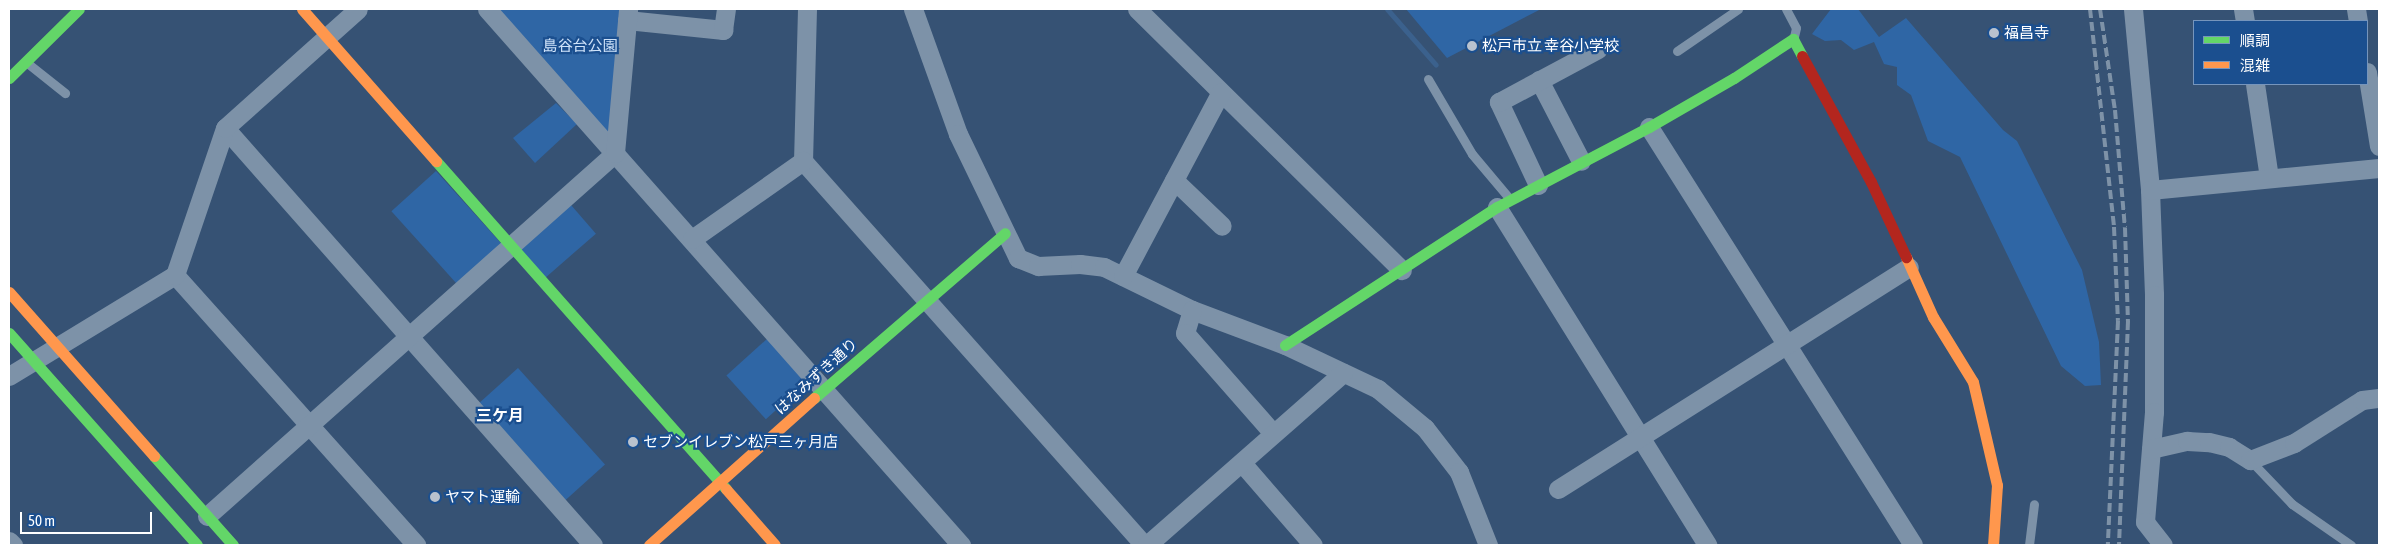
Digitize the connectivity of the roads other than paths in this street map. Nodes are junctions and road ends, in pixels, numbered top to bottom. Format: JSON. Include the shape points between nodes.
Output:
{"nodes":[{"id":1,"x":78,"y":9,"type":"edge"},
{"id":2,"x":302,"y":9,"type":"edge"},
{"id":3,"x":358,"y":9,"type":"edge"},
{"id":4,"x":486,"y":9,"type":"edge"},
{"id":5,"x":726,"y":9,"type":"edge"},
{"id":6,"x":807,"y":9,"type":"edge"},
{"id":7,"x":913,"y":9,"type":"edge"},
{"id":8,"x":1137,"y":9,"type":"edge"},
{"id":9,"x":1738,"y":9,"type":"edge"},
{"id":10,"x":1786,"y":9,"type":"edge"},
{"id":11,"x":2133,"y":9,"type":"edge"},
{"id":12,"x":627,"y":14,"type":"edge"},
{"id":13,"x":327,"y":37,"type":"junction"},
{"id":14,"x":1793,"y":39,"type":"junction"},
{"id":15,"x":1598,"y":48,"type":"dead end"},
{"id":16,"x":1677,"y":51,"type":"dead end"},
{"id":17,"x":24,"y":61,"type":"junction"},
{"id":18,"x":9,"y":78,"type":"edge"},
{"id":19,"x":2368,"y":78,"type":"edge"},
{"id":20,"x":1428,"y":79,"type":"dead end"},
{"id":21,"x":1539,"y":80,"type":"junction"},
{"id":22,"x":2254,"y":85,"type":"edge"},
{"id":23,"x":1221,"y":92,"type":"junction"},
{"id":24,"x":65,"y":94,"type":"dead end"},
{"id":25,"x":1649,"y":127,"type":"junction"},
{"id":26,"x":225,"y":128,"type":"junction"},
{"id":27,"x":2379,"y":146,"type":"edge"},
{"id":28,"x":615,"y":153,"type":"junction"},
{"id":29,"x":803,"y":161,"type":"junction"},
{"id":30,"x":1581,"y":161,"type":"junction"},
{"id":31,"x":2379,"y":168,"type":"edge"},
{"id":32,"x":2269,"y":178,"type":"junction"},
{"id":33,"x":1174,"y":180,"type":"junction"},
{"id":34,"x":1538,"y":185,"type":"junction"},
{"id":35,"x":2150,"y":190,"type":"junction"},
{"id":36,"x":1504,"y":204,"type":"junction"},
{"id":37,"x":1222,"y":226,"type":"dead end"},
{"id":38,"x":1005,"y":232,"type":"junction"},
{"id":39,"x":692,"y":239,"type":"junction"},
{"id":40,"x":512,"y":246,"type":"junction"},
{"id":41,"x":1909,"y":267,"type":"junction"},
{"id":42,"x":1402,"y":270,"type":"junction"},
{"id":43,"x":175,"y":275,"type":"junction"},
{"id":44,"x":1123,"y":276,"type":"junction"},
{"id":45,"x":9,"y":292,"type":"edge"},
{"id":46,"x":926,"y":299,"type":"junction"},
{"id":47,"x":1192,"y":310,"type":"junction"},
{"id":48,"x":9,"y":333,"type":"edge"},
{"id":49,"x":410,"y":338,"type":"junction"},
{"id":50,"x":1786,"y":343,"type":"junction"},
{"id":51,"x":1285,"y":346,"type":"junction"},
{"id":52,"x":58,"y":347,"type":"junction"},
{"id":53,"x":34,"y":361,"type":"junction"},
{"id":54,"x":1343,"y":373,"type":"junction"},
{"id":55,"x":9,"y":376,"type":"edge"},
{"id":56,"x":824,"y":389,"type":"junction"},
{"id":57,"x":2379,"y":398,"type":"edge"},
{"id":58,"x":310,"y":426,"type":"junction"},
{"id":59,"x":1273,"y":433,"type":"junction"},
{"id":60,"x":1637,"y":437,"type":"junction"},
{"id":61,"x":2151,"y":449,"type":"junction"},
{"id":62,"x":2250,"y":460,"type":"junction"},
{"id":63,"x":1242,"y":463,"type":"junction"},
{"id":64,"x":719,"y":482,"type":"junction"},
{"id":65,"x":1558,"y":489,"type":"dead end"},
{"id":66,"x":2034,"y":504,"type":"dead end"},
{"id":67,"x":207,"y":516,"type":"junction"},
{"id":68,"x":9,"y":540,"type":"edge"},
{"id":69,"x":185,"y":541,"type":"edge"},
{"id":70,"x":13,"y":545,"type":"edge"},
{"id":71,"x":233,"y":545,"type":"edge"},
{"id":72,"x":416,"y":545,"type":"edge"},
{"id":73,"x":594,"y":545,"type":"edge"},
{"id":74,"x":649,"y":545,"type":"edge"},
{"id":75,"x":775,"y":545,"type":"edge"},
{"id":76,"x":961,"y":545,"type":"edge"},
{"id":77,"x":1146,"y":545,"type":"edge"},
{"id":78,"x":1313,"y":545,"type":"edge"},
{"id":79,"x":1488,"y":545,"type":"edge"},
{"id":80,"x":1707,"y":545,"type":"edge"},
{"id":81,"x":1913,"y":545,"type":"edge"},
{"id":82,"x":1993,"y":545,"type":"edge"},
{"id":83,"x":2029,"y":545,"type":"edge"},
{"id":84,"x":2163,"y":545,"type":"edge"},
{"id":85,"x":2351,"y":545,"type":"edge"}],
"edges":[{"from":1,"to":17,"type":"street"},
{"from":2,"to":13,"type":"street"},
{"from":3,"to":13,"type":"street"},
{"from":4,"to":28,"type":"street"},
{"from":5,"to":12,"type":"street","via":[[723,30]]},
{"from":6,"to":29,"type":"street"},
{"from":7,"to":38,"type":"street","via":[[958,134]]},
{"from":8,"to":23,"type":"street"},
{"from":9,"to":16,"type":"lane"},
{"from":10,"to":14,"type":"lane","via":[[1796,28]]},
{"from":11,"to":35,"type":"street"},
{"from":12,"to":28,"type":"street"},
{"from":13,"to":26,"type":"street"},
{"from":13,"to":40,"type":"street"},
{"from":14,"to":25,"type":"street","via":[[1748,70]]},
{"from":14,"to":41,"type":"street","via":[[1871,182]]},
{"from":15,"to":21,"type":"street"},
{"from":17,"to":18,"type":"street"},
{"from":17,"to":24,"type":"lane"},
{"from":19,"to":27,"type":"street"},
{"from":20,"to":36,"type":"lane"},
{"from":21,"to":30,"type":"street"},
{"from":21,"to":34,"type":"street","via":[[1499,102]]},
{"from":22,"to":32,"type":"street"},
{"from":23,"to":33,"type":"street"},
{"from":23,"to":42,"type":"street"},
{"from":25,"to":30,"type":"street"},
{"from":25,"to":50,"type":"street"},
{"from":26,"to":43,"type":"street"},
{"from":26,"to":49,"type":"street"},
{"from":28,"to":39,"type":"street"},
{"from":28,"to":40,"type":"street"},
{"from":29,"to":39,"type":"street"},
{"from":29,"to":46,"type":"street"},
{"from":30,"to":34,"type":"street"},
{"from":31,"to":32,"type":"street"},
{"from":32,"to":35,"type":"street"},
{"from":33,"to":37,"type":"street"},
{"from":33,"to":44,"type":"street"},
{"from":34,"to":36,"type":"street"},
{"from":35,"to":61,"type":"street","via":[[2154,313]]},
{"from":36,"to":42,"type":"street"},
{"from":36,"to":60,"type":"street"},
{"from":38,"to":44,"type":"street","via":[[1018,258],[1029,265],[1080,264],[1104,268]]},
{"from":38,"to":46,"type":"street","name":"はなみずき通り"},
{"from":39,"to":56,"type":"street"},
{"from":40,"to":49,"type":"street"},
{"from":40,"to":64,"type":"street"},
{"from":41,"to":50,"type":"street"},
{"from":41,"to":82,"type":"street","via":[[1937,324],[1973,382],[1997,484]]},
{"from":42,"to":51,"type":"street"},
{"from":43,"to":52,"type":"street"},
{"from":43,"to":58,"type":"street"},
{"from":44,"to":47,"type":"street"},
{"from":45,"to":52,"type":"street"},
{"from":46,"to":56,"type":"street","name":"はなみずき通り"},
{"from":46,"to":77,"type":"street"},
{"from":47,"to":51,"type":"street"},
{"from":47,"to":59,"type":"street","via":[[1185,333]]},
{"from":48,"to":53,"type":"street"},
{"from":49,"to":58,"type":"street"},
{"from":49,"to":73,"type":"street"},
{"from":50,"to":60,"type":"street"},
{"from":50,"to":81,"type":"street"},
{"from":51,"to":54,"type":"street"},
{"from":52,"to":53,"type":"street"},
{"from":52,"to":67,"type":"street"},
{"from":53,"to":55,"type":"street"},
{"from":53,"to":69,"type":"street"},
{"from":54,"to":59,"type":"street"},
{"from":54,"to":79,"type":"street","via":[[1378,389],[1425,428],[1459,472]]},
{"from":56,"to":64,"type":"street","name":"はなみずき通り"},
{"from":56,"to":76,"type":"street"},
{"from":57,"to":62,"type":"street","via":[[2362,400],[2311,434]]},
{"from":58,"to":67,"type":"street"},
{"from":58,"to":72,"type":"street"},
{"from":59,"to":63,"type":"street"},
{"from":60,"to":65,"type":"street"},
{"from":60,"to":80,"type":"street"},
{"from":61,"to":62,"type":"street","via":[[2188,441],[2209,442],[2229,447]]},
{"from":61,"to":84,"type":"street","via":[[2145,522]]},
{"from":62,"to":85,"type":"lane","via":[[2292,504]]},
{"from":63,"to":77,"type":"street"},
{"from":63,"to":78,"type":"street"},
{"from":64,"to":74,"type":"street","name":"はなみずき通り"},
{"from":64,"to":75,"type":"street"},
{"from":66,"to":83,"type":"lane"},
{"from":67,"to":71,"type":"street"},
{"from":68,"to":70,"type":"street"}]}
